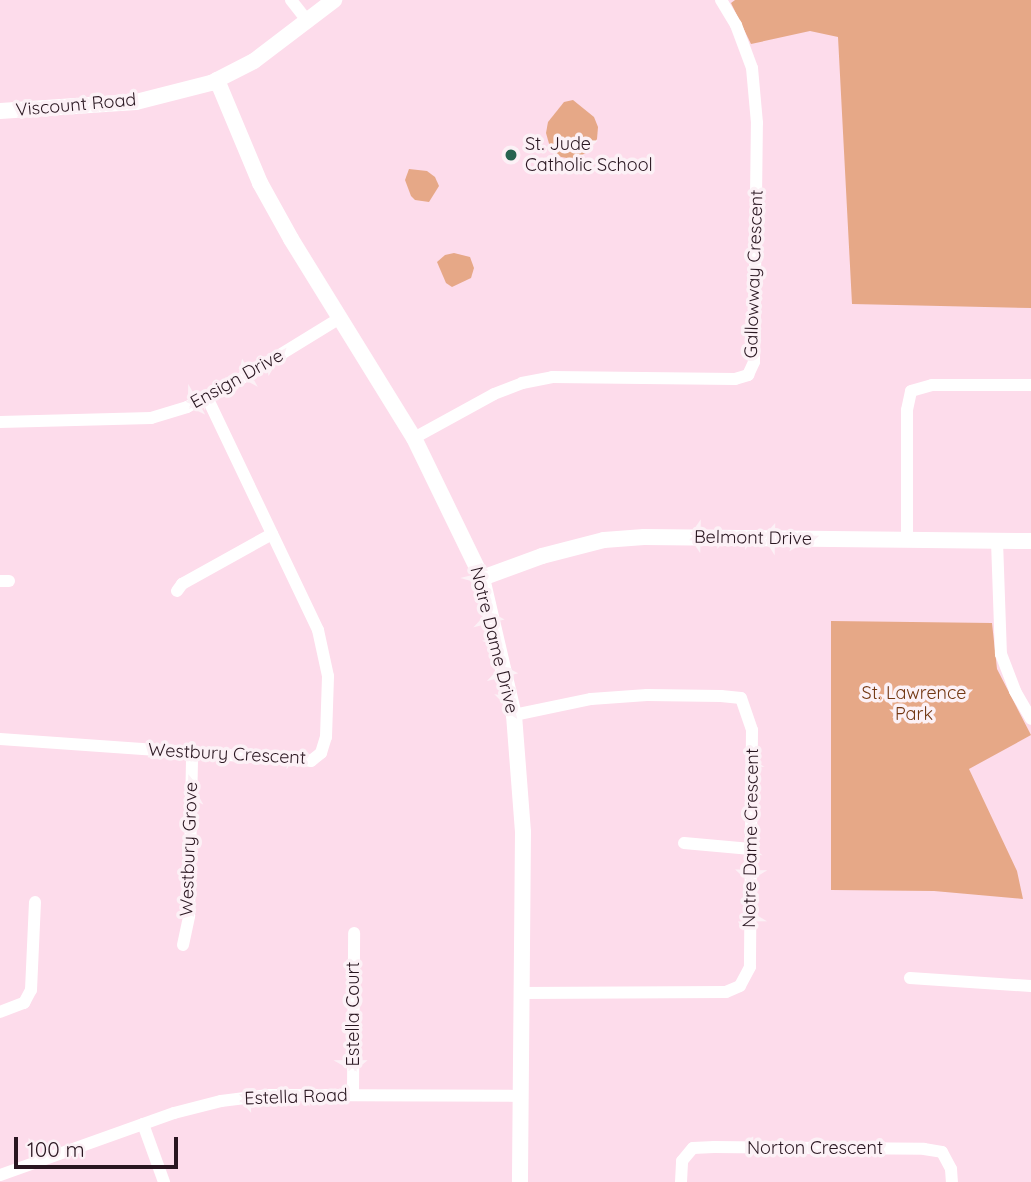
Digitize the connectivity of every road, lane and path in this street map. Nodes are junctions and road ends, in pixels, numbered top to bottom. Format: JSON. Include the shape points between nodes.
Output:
{"nodes":[{"id":1,"x":290,"y":0,"type":"edge"},
{"id":2,"x":334,"y":0,"type":"edge"},
{"id":3,"x":721,"y":0,"type":"edge"},
{"id":4,"x":307,"y":22,"type":"junction"},
{"id":5,"x":217,"y":80,"type":"junction"},
{"id":6,"x":0,"y":111,"type":"edge"},
{"id":7,"x":340,"y":318,"type":"junction"},
{"id":8,"x":1031,"y":385,"type":"edge"},
{"id":9,"x":207,"y":397,"type":"junction"},
{"id":10,"x":0,"y":422,"type":"edge"},
{"id":11,"x":414,"y":438,"type":"junction"},
{"id":12,"x":272,"y":534,"type":"junction"},
{"id":13,"x":906,"y":540,"type":"junction"},
{"id":14,"x":997,"y":541,"type":"junction"},
{"id":15,"x":1031,"y":541,"type":"edge"},
{"id":16,"x":482,"y":578,"type":"junction"},
{"id":17,"x":177,"y":591,"type":"dead end"},
{"id":18,"x":514,"y":715,"type":"junction"},
{"id":19,"x":1031,"y":719,"type":"edge"},
{"id":20,"x":0,"y":738,"type":"edge"},
{"id":21,"x":192,"y":752,"type":"junction"},
{"id":22,"x":684,"y":842,"type":"dead end"},
{"id":23,"x":751,"y":849,"type":"junction"},
{"id":24,"x":35,"y":902,"type":"dead end"},
{"id":25,"x":354,"y":933,"type":"dead end"},
{"id":26,"x":183,"y":945,"type":"dead end"},
{"id":27,"x":910,"y":978,"type":"dead end"},
{"id":28,"x":1031,"y":986,"type":"edge"},
{"id":29,"x":521,"y":993,"type":"junction"},
{"id":30,"x":0,"y":1012,"type":"edge"},
{"id":31,"x":353,"y":1095,"type":"junction"},
{"id":32,"x":520,"y":1096,"type":"junction"},
{"id":33,"x":143,"y":1124,"type":"junction"},
{"id":34,"x":0,"y":1175,"type":"edge"},
{"id":35,"x":164,"y":1182,"type":"edge"},
{"id":36,"x":520,"y":1182,"type":"edge"},
{"id":37,"x":681,"y":1182,"type":"edge"},
{"id":38,"x":952,"y":1182,"type":"edge"}],
"edges":[{"from":1,"to":4,"type":"street"},
{"from":2,"to":4,"type":"street","name":"Viscount Road"},
{"from":3,"to":11,"type":"street","name":"Gallowway Crescent","via":[[752,68],[757,123],[754,362],[748,375],[735,379],[552,377],[495,394]]},
{"from":4,"to":5,"type":"street","name":"Viscount Road","via":[[254,61]]},
{"from":5,"to":6,"type":"street","name":"Viscount Road","via":[[136,102]]},
{"from":5,"to":7,"type":"street","name":"Notre Dame Drive","via":[[260,183]]},
{"from":7,"to":9,"type":"street","name":"Ensign Drive"},
{"from":7,"to":11,"type":"street","name":"Notre Dame Drive"},
{"from":8,"to":13,"type":"street","via":[[932,385],[911,391]]},
{"from":9,"to":10,"type":"street","name":"Ensign Drive","via":[[151,418]]},
{"from":9,"to":12,"type":"street","name":"Westbury Crescent"},
{"from":11,"to":16,"type":"street","name":"Notre Dame Drive"},
{"from":12,"to":17,"type":"street"},
{"from":12,"to":21,"type":"street","name":"Westbury Crescent","via":[[318,630],[328,676],[326,737],[321,753],[310,761]]},
{"from":13,"to":14,"type":"street","name":"Belmont Drive"},
{"from":13,"to":16,"type":"street","name":"Belmont Drive","via":[[604,540]]},
{"from":14,"to":15,"type":"street","name":"Belmont Drive"},
{"from":14,"to":19,"type":"street","via":[[1001,654]]},
{"from":16,"to":18,"type":"street","name":"Notre Dame Drive"},
{"from":18,"to":23,"type":"street","name":"Notre Dame Crescent","via":[[591,699],[647,695],[741,698],[752,730]]},
{"from":18,"to":29,"type":"street","name":"Notre Dame Drive","via":[[523,832]]},
{"from":20,"to":21,"type":"street","name":"Westbury Crescent"},
{"from":21,"to":26,"type":"street","name":"Westbury Grove","via":[[189,916]]},
{"from":22,"to":23,"type":"street"},
{"from":23,"to":29,"type":"street","name":"Notre Dame Crescent","via":[[750,967],[740,986],[726,992]]},
{"from":24,"to":30,"type":"street","via":[[31,990],[24,1003]]},
{"from":25,"to":31,"type":"street","name":"Estella Court"},
{"from":27,"to":28,"type":"street"},
{"from":29,"to":32,"type":"street","name":"Notre Dame Drive"},
{"from":31,"to":32,"type":"street","name":"Estella Road"},
{"from":31,"to":33,"type":"street","name":"Estella Road","via":[[269,1095],[221,1101]]},
{"from":32,"to":36,"type":"street","name":"Notre Dame Drive"},
{"from":33,"to":34,"type":"street","name":"Estella Road"},
{"from":33,"to":35,"type":"street"},
{"from":37,"to":38,"type":"street","name":"Norton Crescent","via":[[682,1161],[693,1148],[714,1147],[924,1149],[942,1152]]}]}
